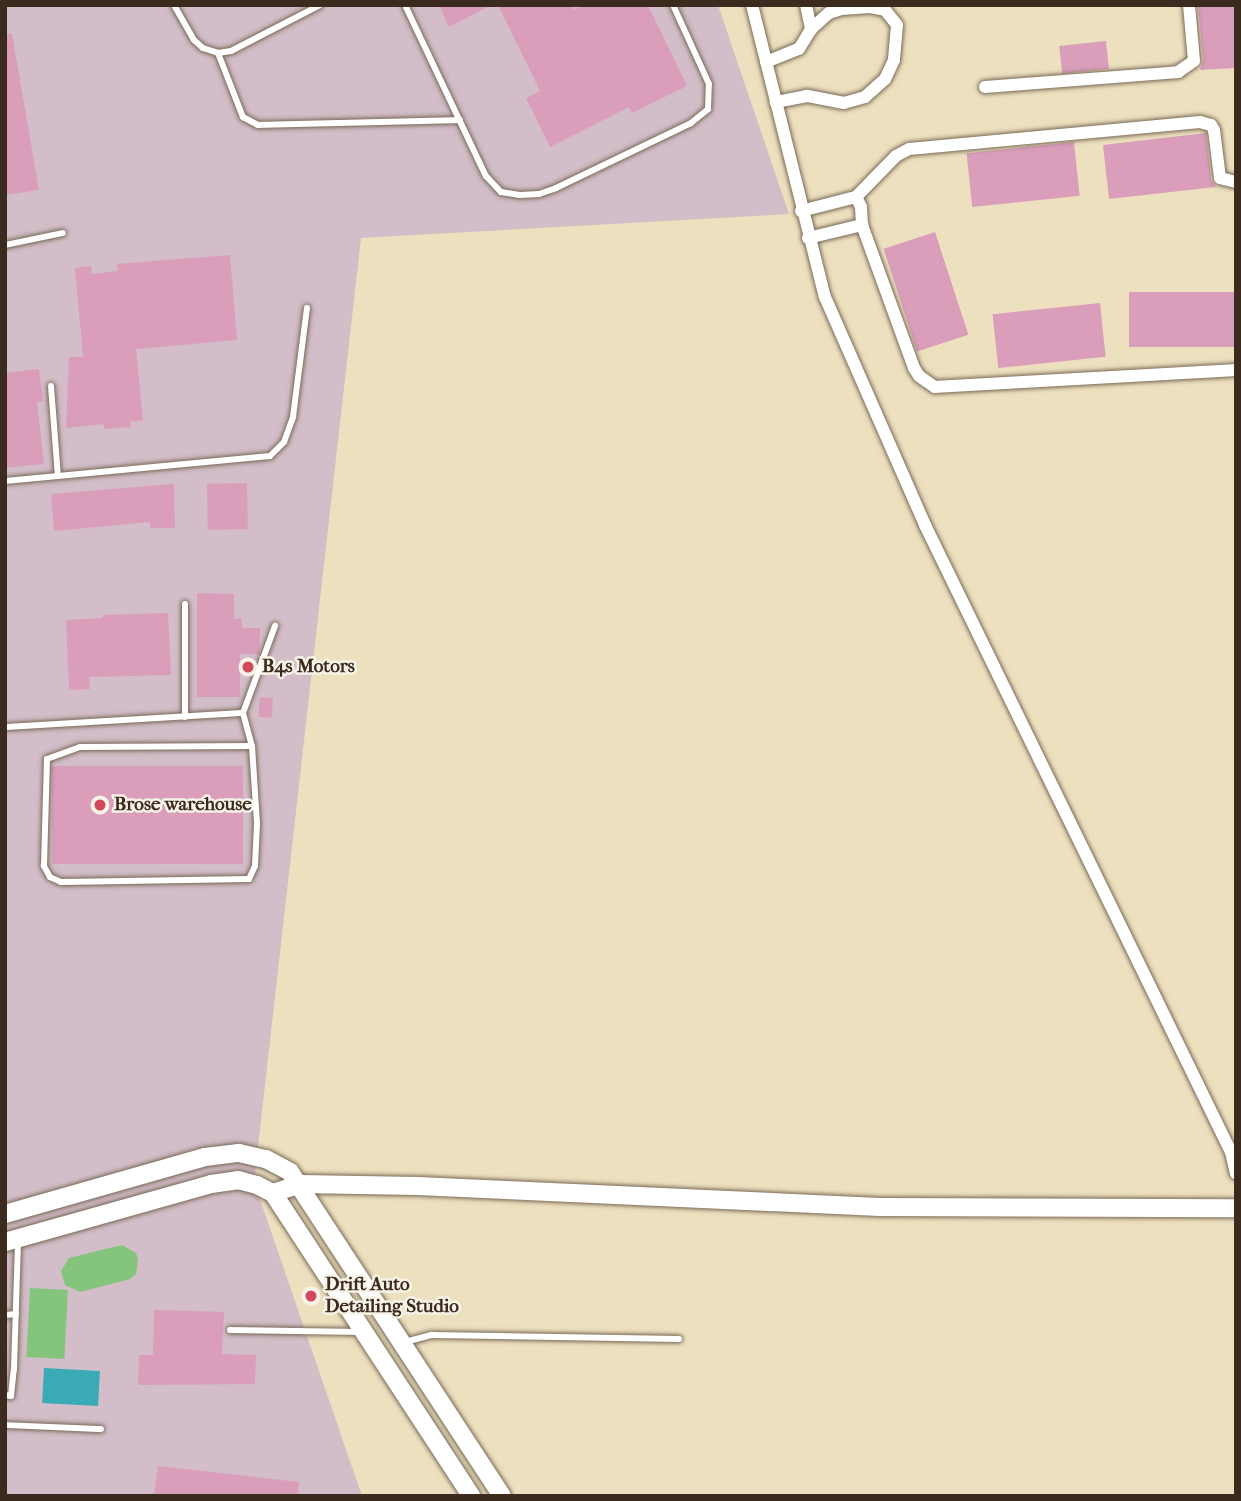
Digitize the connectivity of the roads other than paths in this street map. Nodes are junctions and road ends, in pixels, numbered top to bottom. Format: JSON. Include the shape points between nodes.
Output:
{"nodes":[{"id":1,"x":174,"y":5,"type":"edge"},
{"id":2,"x":320,"y":5,"type":"edge"},
{"id":3,"x":405,"y":5,"type":"edge"},
{"id":4,"x":673,"y":5,"type":"edge"},
{"id":5,"x":752,"y":5,"type":"edge"},
{"id":6,"x":806,"y":5,"type":"edge"},
{"id":7,"x":1189,"y":5,"type":"edge"},
{"id":8,"x":834,"y":9,"type":"edge"},
{"id":9,"x":811,"y":29,"type":"junction"},
{"id":10,"x":218,"y":53,"type":"junction"},
{"id":11,"x":766,"y":62,"type":"junction"},
{"id":12,"x":985,"y":87,"type":"dead end"},
{"id":13,"x":776,"y":102,"type":"junction"},
{"id":14,"x":460,"y":120,"type":"junction"},
{"id":15,"x":1236,"y":182,"type":"edge"},
{"id":16,"x":856,"y":197,"type":"junction"},
{"id":17,"x":802,"y":211,"type":"junction"},
{"id":18,"x":862,"y":225,"type":"junction"},
{"id":19,"x":63,"y":233,"type":"dead end"},
{"id":20,"x":808,"y":238,"type":"junction"},
{"id":21,"x":5,"y":245,"type":"edge"},
{"id":22,"x":307,"y":309,"type":"dead end"},
{"id":23,"x":1236,"y":370,"type":"edge"},
{"id":24,"x":51,"y":386,"type":"dead end"},
{"id":25,"x":58,"y":477,"type":"junction"},
{"id":26,"x":5,"y":481,"type":"edge"},
{"id":27,"x":185,"y":604,"type":"dead end"},
{"id":28,"x":275,"y":626,"type":"dead end"},
{"id":29,"x":243,"y":713,"type":"junction"},
{"id":30,"x":185,"y":717,"type":"junction"},
{"id":31,"x":5,"y":727,"type":"edge"},
{"id":32,"x":252,"y":746,"type":"junction"},
{"id":33,"x":1236,"y":1173,"type":"edge"},
{"id":34,"x":300,"y":1184,"type":"junction"},
{"id":35,"x":272,"y":1193,"type":"junction"},
{"id":36,"x":1236,"y":1208,"type":"edge"},
{"id":37,"x":5,"y":1214,"type":"edge"},
{"id":38,"x":12,"y":1240,"type":"edge"},
{"id":39,"x":16,"y":1314,"type":"junction"},
{"id":40,"x":5,"y":1315,"type":"edge"},
{"id":41,"x":230,"y":1331,"type":"dead end"},
{"id":42,"x":365,"y":1332,"type":"junction"},
{"id":43,"x":679,"y":1339,"type":"dead end"},
{"id":44,"x":404,"y":1343,"type":"junction"},
{"id":45,"x":5,"y":1395,"type":"edge"},
{"id":46,"x":5,"y":1425,"type":"edge"},
{"id":47,"x":101,"y":1429,"type":"dead end"},
{"id":48,"x":471,"y":1496,"type":"edge"},
{"id":49,"x":502,"y":1496,"type":"edge"}],
"edges":[{"from":1,"to":10,"type":"lane","via":[[194,40]]},
{"from":2,"to":10,"type":"lane","via":[[231,51]]},
{"from":3,"to":14,"type":"lane"},
{"from":4,"to":14,"type":"lane","via":[[711,97],[708,109],[691,123],[548,191],[520,195],[501,192],[492,185]]},
{"from":5,"to":11,"type":"street"},
{"from":6,"to":9,"type":"street"},
{"from":7,"to":12,"type":"street","via":[[1194,61],[1178,72]]},
{"from":8,"to":9,"type":"street"},
{"from":8,"to":13,"type":"street","via":[[885,10],[897,24],[894,60],[865,97],[844,103],[807,96]]},
{"from":9,"to":11,"type":"street","via":[[799,49]]},
{"from":10,"to":14,"type":"lane","via":[[243,117],[258,125]]},
{"from":11,"to":13,"type":"street"},
{"from":13,"to":17,"type":"street"},
{"from":15,"to":16,"type":"street","via":[[1220,178],[1214,130],[1200,122],[909,149],[896,156]]},
{"from":16,"to":17,"type":"street"},
{"from":16,"to":18,"type":"street"},
{"from":17,"to":20,"type":"street"},
{"from":18,"to":20,"type":"street"},
{"from":18,"to":23,"type":"street","via":[[914,368],[935,387]]},
{"from":19,"to":21,"type":"lane"},
{"from":20,"to":33,"type":"street","via":[[825,297],[925,525],[1231,1152]]},
{"from":22,"to":25,"type":"lane","via":[[293,417],[284,442],[270,456]]},
{"from":24,"to":25,"type":"lane"},
{"from":25,"to":26,"type":"lane"},
{"from":27,"to":30,"type":"lane"},
{"from":28,"to":29,"type":"lane"},
{"from":29,"to":30,"type":"lane"},
{"from":29,"to":32,"type":"lane"},
{"from":30,"to":31,"type":"lane"},
{"from":32,"to":32,"type":"lane","via":[[257,824],[255,866],[249,878],[61,882],[50,877],[44,866],[47,759],[80,747]]},
{"from":34,"to":35,"type":"main road"},
{"from":34,"to":36,"type":"main road","via":[[880,1207]]},
{"from":34,"to":37,"type":"main road","via":[[278,1165],[239,1153],[205,1157]]},
{"from":34,"to":44,"type":"main road"},
{"from":35,"to":38,"type":"main road","via":[[238,1180],[211,1184]]},
{"from":35,"to":42,"type":"main road"},
{"from":38,"to":39,"type":"lane"},
{"from":39,"to":40,"type":"lane"},
{"from":39,"to":45,"type":"lane","via":[[11,1396]]},
{"from":41,"to":42,"type":"lane"},
{"from":42,"to":48,"type":"main road"},
{"from":43,"to":44,"type":"lane","via":[[432,1335]]},
{"from":44,"to":49,"type":"main road"},
{"from":46,"to":47,"type":"lane"}]}
